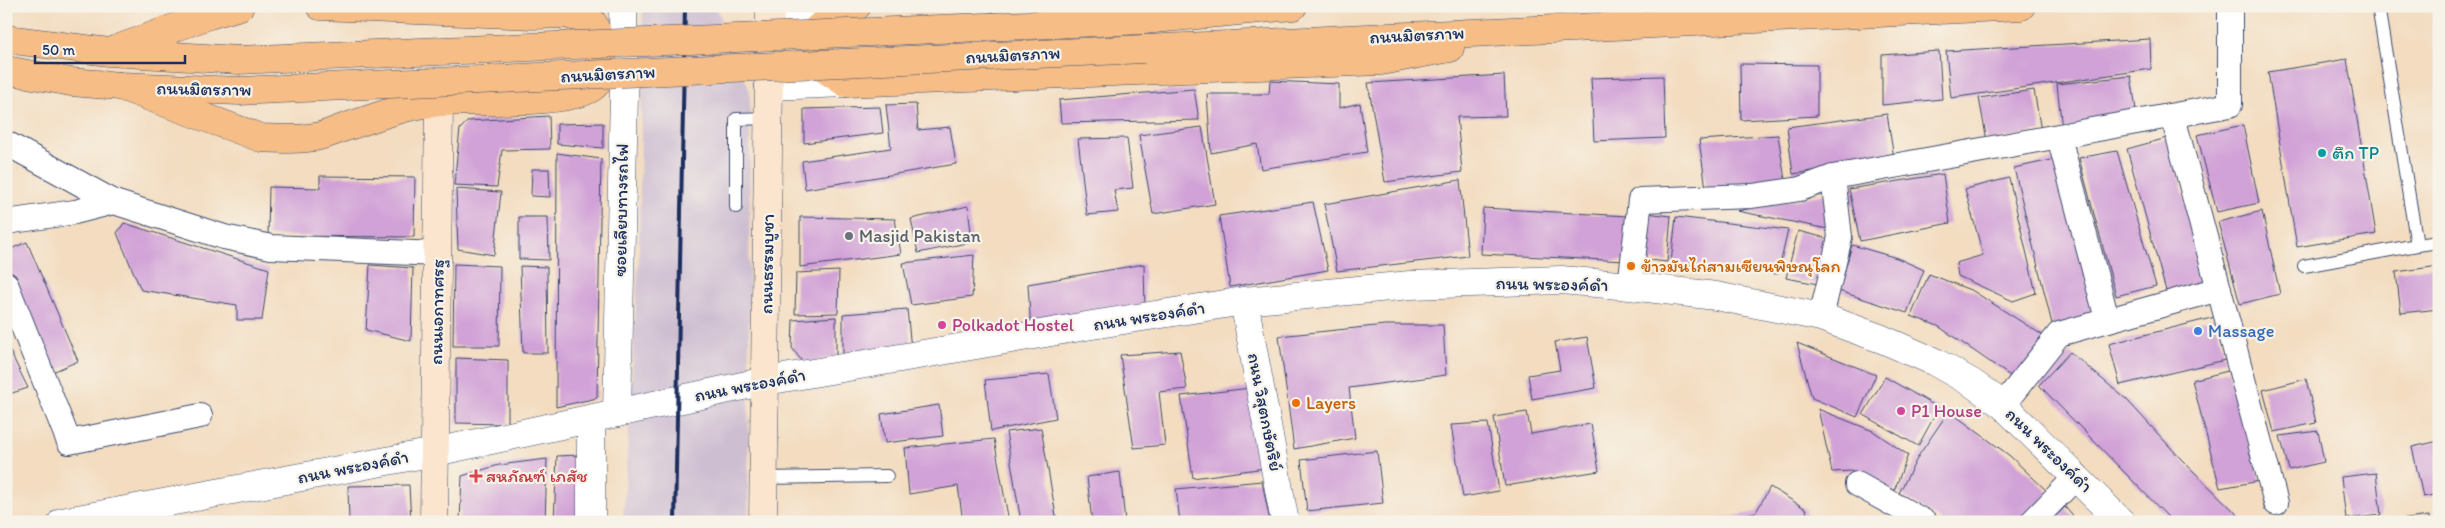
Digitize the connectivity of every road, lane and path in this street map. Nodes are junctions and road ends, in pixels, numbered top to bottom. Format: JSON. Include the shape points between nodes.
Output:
{"nodes":[{"id":1,"x":240,"y":6,"type":"edge"},
{"id":2,"x":320,"y":6,"type":"edge"},
{"id":3,"x":623,"y":6,"type":"edge"},
{"id":4,"x":1293,"y":6,"type":"edge"},
{"id":5,"x":2020,"y":6,"type":"edge"},
{"id":6,"x":2230,"y":6,"type":"edge"},
{"id":7,"x":2378,"y":6,"type":"edge"},
{"id":8,"x":852,"y":7,"type":"edge"},
{"id":9,"x":770,"y":8,"type":"edge"},
{"id":10,"x":428,"y":9,"type":"edge"},
{"id":11,"x":1552,"y":28,"type":"junction"},
{"id":12,"x":6,"y":39,"type":"edge"},
{"id":13,"x":109,"y":52,"type":"junction"},
{"id":14,"x":6,"y":70,"type":"edge"},
{"id":15,"x":846,"y":83,"type":"junction"},
{"id":16,"x":120,"y":86,"type":"junction"},
{"id":17,"x":769,"y":86,"type":"junction"},
{"id":18,"x":439,"y":102,"type":"junction"},
{"id":19,"x":2174,"y":117,"type":"junction"},
{"id":20,"x":769,"y":118,"type":"junction"},
{"id":21,"x":2059,"y":137,"type":"junction"},
{"id":22,"x":6,"y":143,"type":"edge"},
{"id":23,"x":1833,"y":177,"type":"junction"},
{"id":24,"x":114,"y":202,"type":"junction"},
{"id":25,"x":736,"y":207,"type":"dead end"},
{"id":26,"x":6,"y":222,"type":"edge"},
{"id":27,"x":2439,"y":242,"type":"edge"},
{"id":28,"x":2417,"y":245,"type":"junction"},
{"id":29,"x":438,"y":254,"type":"junction"},
{"id":30,"x":2304,"y":266,"type":"dead end"},
{"id":31,"x":6,"y":284,"type":"edge"},
{"id":32,"x":1630,"y":286,"type":"junction"},
{"id":33,"x":2219,"y":289,"type":"junction"},
{"id":34,"x":1244,"y":301,"type":"junction"},
{"id":35,"x":1821,"y":317,"type":"junction"},
{"id":36,"x":2107,"y":319,"type":"junction"},
{"id":37,"x":766,"y":381,"type":"junction"},
{"id":38,"x":2003,"y":405,"type":"junction"},
{"id":39,"x":200,"y":416,"type":"dead end"},
{"id":40,"x":604,"y":416,"type":"junction"},
{"id":41,"x":435,"y":452,"type":"junction"},
{"id":42,"x":887,"y":476,"type":"dead end"},
{"id":43,"x":2077,"y":476,"type":"junction"},
{"id":44,"x":764,"y":478,"type":"junction"},
{"id":45,"x":1857,"y":484,"type":"dead end"},
{"id":46,"x":2276,"y":503,"type":"dead end"},
{"id":47,"x":62,"y":522,"type":"edge"},
{"id":48,"x":434,"y":522,"type":"edge"},
{"id":49,"x":591,"y":522,"type":"edge"},
{"id":50,"x":763,"y":522,"type":"edge"},
{"id":51,"x":1285,"y":522,"type":"edge"},
{"id":52,"x":1925,"y":522,"type":"edge"},
{"id":53,"x":2032,"y":522,"type":"edge"},
{"id":54,"x":2121,"y":522,"type":"edge"}],
"edges":[{"from":1,"to":13,"type":"main road"},
{"from":2,"to":10,"type":"main road"},
{"from":3,"to":40,"type":"street","name":"ซอยเลียบทางรถไฟ","via":[[624,94]]},
{"from":4,"to":13,"type":"main road","name":"ถนนมิตรภาพ","bridge":true,"via":[[1143,20],[238,60]]},
{"from":5,"to":11,"type":"main road","name":"ถนนมิตรภาพ"},
{"from":6,"to":19,"type":"street","via":[[2230,105]]},
{"from":7,"to":28,"type":"lane"},
{"from":8,"to":9,"type":"street"},
{"from":8,"to":15,"type":"main road","via":[[818,28],[819,65]]},
{"from":9,"to":17,"type":"main road","name":"ถนนธรรมบูชา"},
{"from":10,"to":18,"type":"main road","via":[[534,15],[558,24],[573,59],[569,77],[560,88],[539,99]]},
{"from":11,"to":15,"type":"main road","via":[[1381,61]]},
{"from":11,"to":16,"type":"main road","name":"ถนนมิตรภาพ","bridge":true,"via":[[239,91]]},
{"from":12,"to":13,"type":"main road","name":"ถนนมิตรภาพ"},
{"from":14,"to":16,"type":"main road","name":"ถนนมิตรภาพ","via":[[71,82]]},
{"from":15,"to":17,"type":"street"},
{"from":16,"to":18,"type":"main road","via":[[261,138],[282,140],[315,137],[394,111]]},
{"from":17,"to":20,"type":"main road","name":"ถนนธรรมบูชา"},
{"from":18,"to":29,"type":"main road","name":"ถนนเอกาทศรฐ"},
{"from":19,"to":21,"type":"street"},
{"from":19,"to":33,"type":"street"},
{"from":20,"to":25,"type":"lane","via":[[736,119]]},
{"from":20,"to":37,"type":"main road","name":"ถนนธรรมบูชา"},
{"from":21,"to":23,"type":"street"},
{"from":21,"to":36,"type":"street"},
{"from":22,"to":24,"type":"street"},
{"from":23,"to":32,"type":"street","via":[[1800,189],[1752,196],[1640,200]]},
{"from":23,"to":35,"type":"street","via":[[1840,237]]},
{"from":24,"to":26,"type":"street","via":[[75,212]]},
{"from":24,"to":29,"type":"street","via":[[224,237],[271,247]]},
{"from":27,"to":28,"type":"lane"},
{"from":28,"to":30,"type":"lane"},
{"from":29,"to":41,"type":"main road","name":"ถนนเอกาทศรฐ"},
{"from":31,"to":39,"type":"street","via":[[70,442]]},
{"from":32,"to":34,"type":"street","name":"ถนน พระองค์ดำ","via":[[1561,280],[1410,285]]},
{"from":32,"to":35,"type":"street","name":"ถนน พระองค์ดำ","via":[[1716,296]]},
{"from":33,"to":36,"type":"street"},
{"from":33,"to":46,"type":"street"},
{"from":34,"to":37,"type":"street","name":"ถนน พระองค์ดำ"},
{"from":34,"to":51,"type":"street","name":"ถนน วิสุตกษัตริย์"},
{"from":35,"to":38,"type":"street","name":"ถนน พระองค์ดำ","via":[[1934,362]]},
{"from":36,"to":38,"type":"street","via":[[2059,334]]},
{"from":37,"to":40,"type":"street","name":"ถนน พระองค์ดำ"},
{"from":37,"to":44,"type":"main road","name":"ถนนธรรมบูชา"},
{"from":38,"to":43,"type":"street","name":"ถนน พระองค์ดำ"},
{"from":40,"to":41,"type":"street","name":"ถนน พระองค์ดำ"},
{"from":40,"to":49,"type":"street","name":"ซอยเลียบทางรถไฟ"},
{"from":41,"to":47,"type":"street","name":"ถนน พระองค์ดำ"},
{"from":41,"to":48,"type":"main road","name":"ถนนเอกาทศรฐ"},
{"from":42,"to":44,"type":"lane"},
{"from":43,"to":53,"type":"street"},
{"from":43,"to":54,"type":"street","name":"ถนน พระองค์ดำ"},
{"from":44,"to":50,"type":"main road","name":"ถนนธรรมบูชา"},
{"from":45,"to":52,"type":"street"}]}
